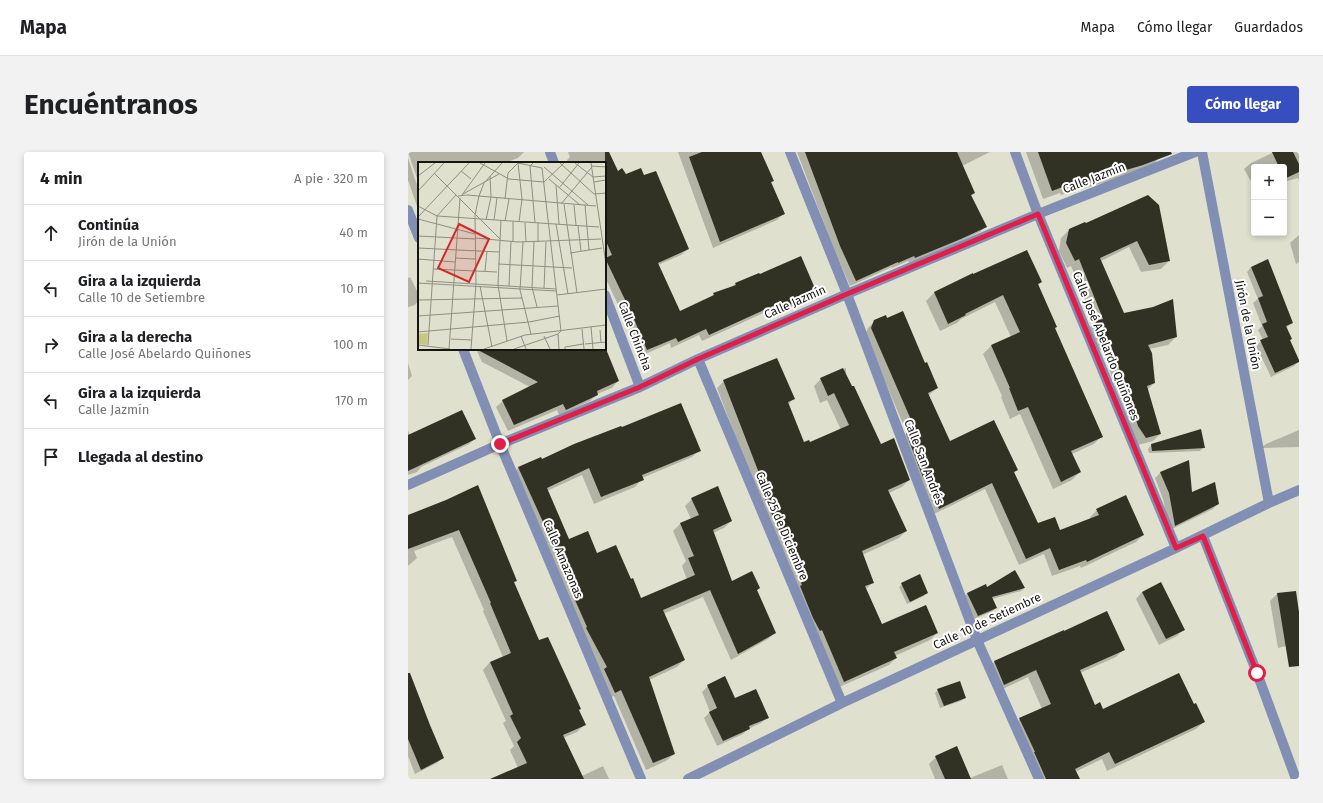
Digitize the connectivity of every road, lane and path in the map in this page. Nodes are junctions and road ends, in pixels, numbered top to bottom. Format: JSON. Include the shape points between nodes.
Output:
{"nodes":[{"id":1,"x":550,"y":152,"type":"edge"},
{"id":2,"x":790,"y":152,"type":"edge"},
{"id":3,"x":1015,"y":152,"type":"edge"},
{"id":4,"x":1195,"y":152,"type":"edge"},
{"id":5,"x":1202,"y":152,"type":"edge"},
{"id":6,"x":554,"y":162,"type":"edge"},
{"id":7,"x":408,"y":210,"type":"edge"},
{"id":8,"x":1038,"y":214,"type":"junction"},
{"id":9,"x":418,"y":235,"type":"edge"},
{"id":10,"x":847,"y":294,"type":"junction"},
{"id":11,"x":606,"y":298,"type":"edge"},
{"id":12,"x":463,"y":350,"type":"edge"},
{"id":13,"x":698,"y":359,"type":"junction"},
{"id":14,"x":640,"y":387,"type":"junction"},
{"id":15,"x":500,"y":444,"type":"junction"},
{"id":16,"x":408,"y":485,"type":"edge"},
{"id":17,"x":1299,"y":490,"type":"edge"},
{"id":18,"x":1268,"y":503,"type":"junction"},
{"id":19,"x":1203,"y":536,"type":"junction"},
{"id":20,"x":1176,"y":548,"type":"junction"},
{"id":21,"x":977,"y":640,"type":"junction"},
{"id":22,"x":842,"y":703,"type":"junction"},
{"id":23,"x":641,"y":779,"type":"edge"},
{"id":24,"x":688,"y":779,"type":"edge"},
{"id":25,"x":1039,"y":779,"type":"edge"},
{"id":26,"x":1296,"y":779,"type":"edge"}],
"edges":[{"from":1,"to":6,"type":"street"},
{"from":2,"to":10,"type":"street","name":"Calle San Andrés"},
{"from":3,"to":8,"type":"street","name":"Calle José Abelardo Quiñones"},
{"from":4,"to":8,"type":"street","name":"Calle Jazmín"},
{"from":5,"to":18,"type":"street","name":"Jirón de la Unión"},
{"from":7,"to":9,"type":"street"},
{"from":8,"to":10,"type":"street","name":"Calle Jazmín"},
{"from":8,"to":20,"type":"street","name":"Calle José Abelardo Quiñones"},
{"from":10,"to":13,"type":"street","name":"Calle Jazmín"},
{"from":10,"to":21,"type":"street","name":"Calle San Andrés"},
{"from":11,"to":14,"type":"street","name":"Calle Chincha"},
{"from":12,"to":15,"type":"street","name":"Calle Amazonas"},
{"from":13,"to":14,"type":"street","name":"Calle Jazmín"},
{"from":13,"to":22,"type":"street","name":"Calle 25 de Diciembre"},
{"from":14,"to":15,"type":"street","name":"Calle Jazmín"},
{"from":15,"to":16,"type":"street","name":"Calle Jazmín"},
{"from":15,"to":23,"type":"street","name":"Calle Amazonas"},
{"from":17,"to":18,"type":"street","name":"Calle 10 de Setiembre"},
{"from":18,"to":19,"type":"street","name":"Calle 10 de Setiembre"},
{"from":19,"to":20,"type":"street","name":"Calle 10 de Setiembre"},
{"from":19,"to":26,"type":"street"},
{"from":20,"to":21,"type":"street","name":"Calle 10 de Setiembre"},
{"from":21,"to":22,"type":"street","name":"Calle 10 de Setiembre"},
{"from":21,"to":25,"type":"street","name":"Calle San Andrés"},
{"from":22,"to":24,"type":"street","name":"Calle 10 de Setiembre"}]}
